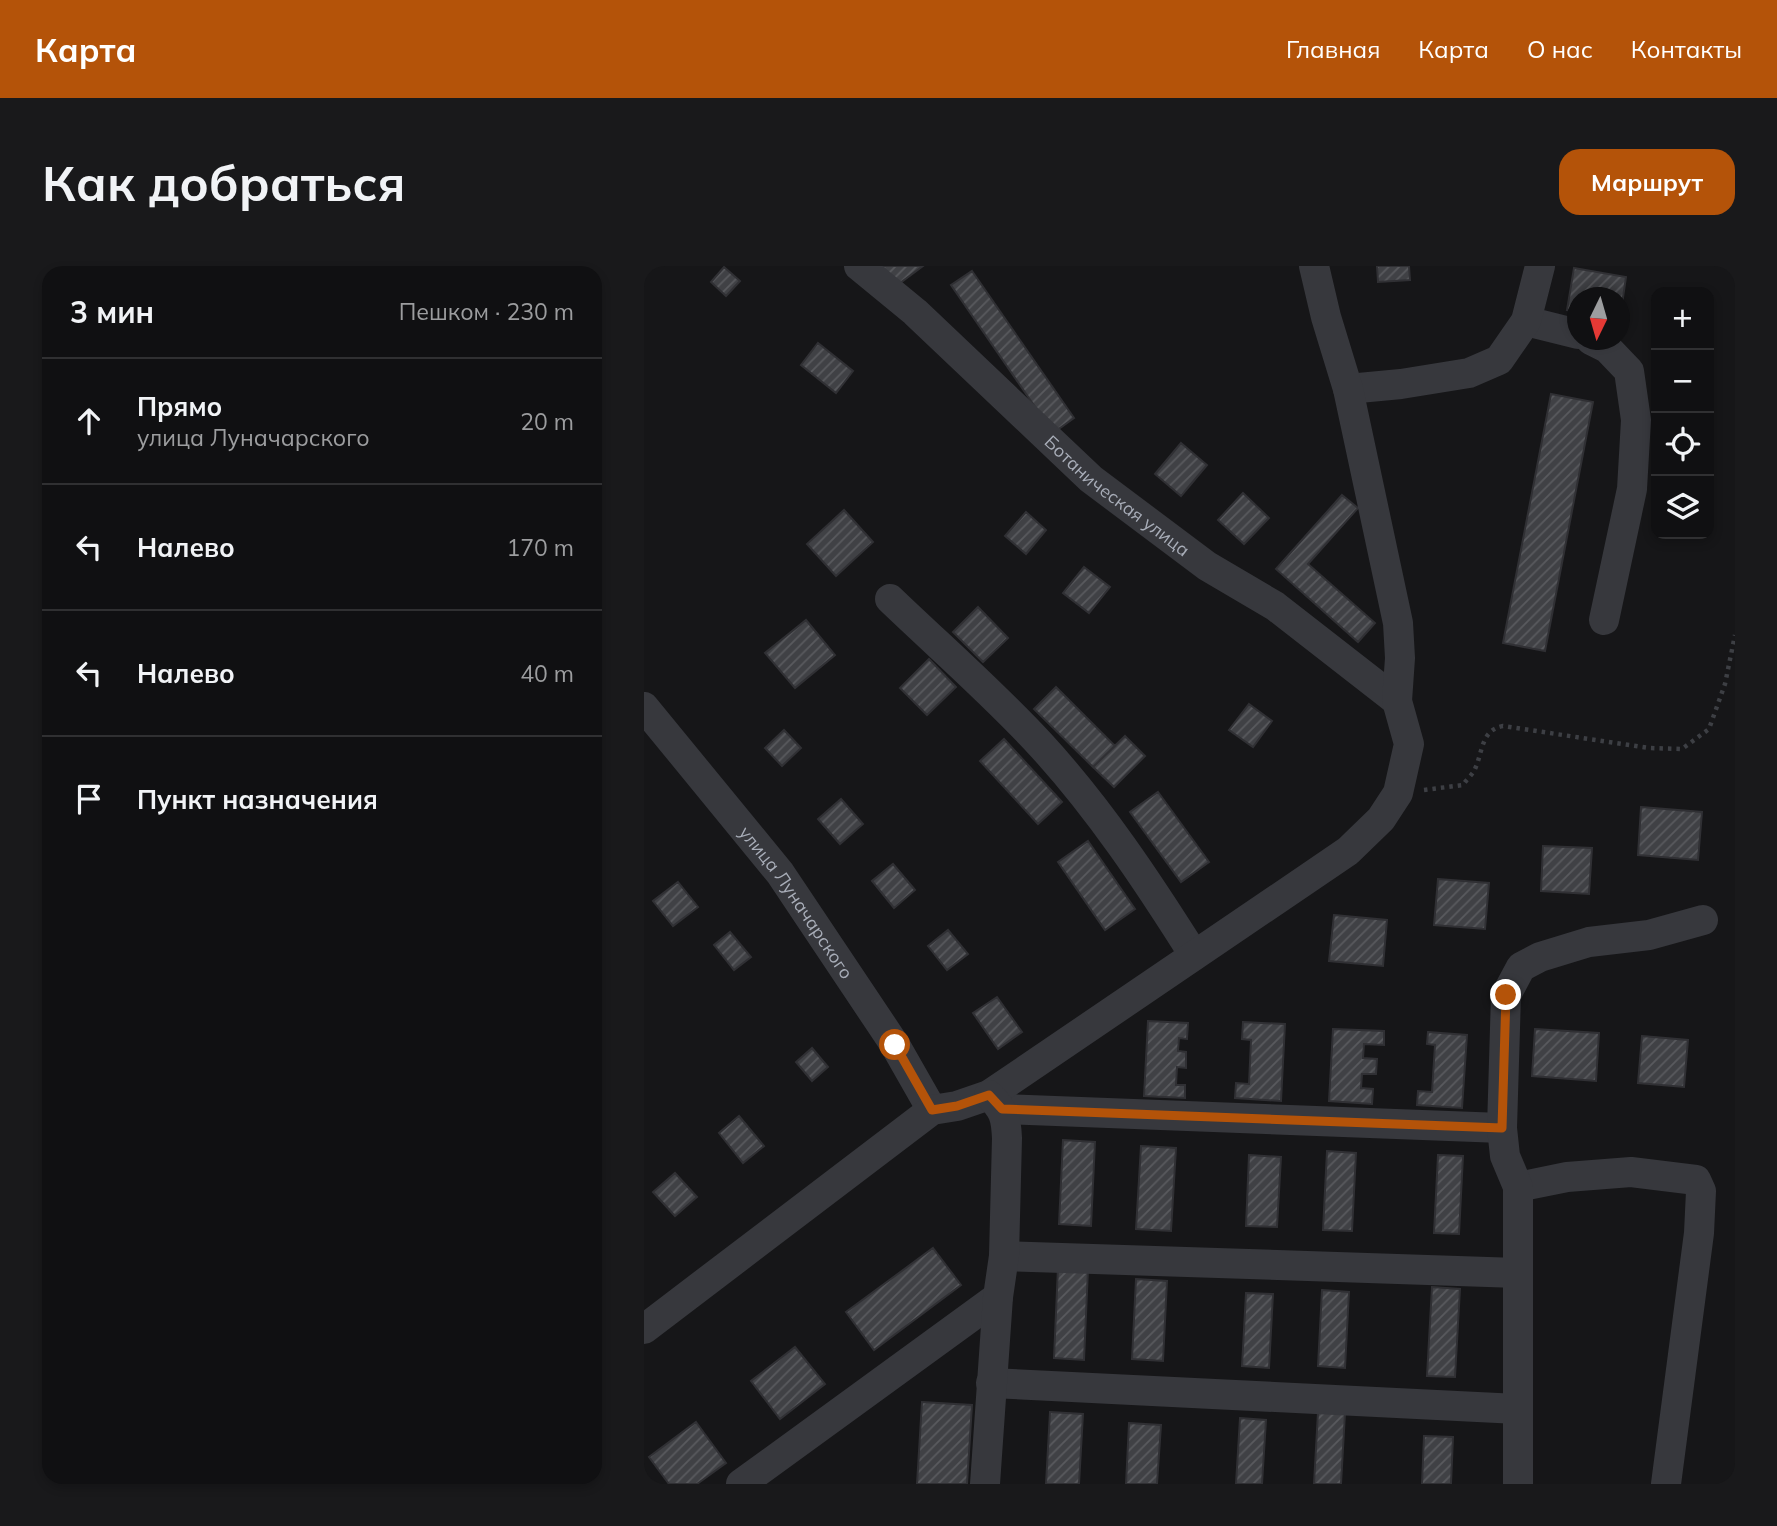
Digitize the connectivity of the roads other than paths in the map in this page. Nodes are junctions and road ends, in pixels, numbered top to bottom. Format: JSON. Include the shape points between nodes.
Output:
{"nodes":[{"id":1,"x":859,"y":266,"type":"edge"},
{"id":2,"x":1314,"y":266,"type":"edge"},
{"id":3,"x":1539,"y":266,"type":"edge"},
{"id":4,"x":1526,"y":321,"type":"junction"},
{"id":5,"x":1567,"y":330,"type":"edge"},
{"id":6,"x":1609,"y":350,"type":"edge"},
{"id":7,"x":1348,"y":389,"type":"junction"},
{"id":8,"x":890,"y":599,"type":"dead end"},
{"id":9,"x":1604,"y":620,"type":"dead end"},
{"id":10,"x":1397,"y":701,"type":"junction"},
{"id":11,"x":644,"y":707,"type":"edge"},
{"id":12,"x":1703,"y":920,"type":"dead end"},
{"id":13,"x":1194,"y":955,"type":"junction"},
{"id":14,"x":996,"y":1102,"type":"junction"},
{"id":15,"x":932,"y":1110,"type":"junction"},
{"id":16,"x":1502,"y":1128,"type":"junction"},
{"id":17,"x":1518,"y":1187,"type":"junction"},
{"id":18,"x":1004,"y":1256,"type":"junction"},
{"id":19,"x":1518,"y":1273,"type":"junction"},
{"id":20,"x":998,"y":1297,"type":"junction"},
{"id":21,"x":645,"y":1327,"type":"edge"},
{"id":22,"x":991,"y":1383,"type":"junction"},
{"id":23,"x":1518,"y":1409,"type":"junction"},
{"id":24,"x":741,"y":1484,"type":"edge"},
{"id":25,"x":985,"y":1484,"type":"edge"},
{"id":26,"x":1518,"y":1484,"type":"edge"},
{"id":27,"x":1666,"y":1484,"type":"edge"}],
"edges":[{"from":1,"to":10,"type":"street","name":"Ботаническая улица","via":[[915,312],[1091,479],[1207,566],[1275,606]]},
{"from":2,"to":7,"type":"street"},
{"from":3,"to":4,"type":"street"},
{"from":4,"to":5,"type":"street"},
{"from":4,"to":7,"type":"street","via":[[1499,360],[1469,373]]},
{"from":6,"to":9,"type":"street","via":[[1629,371],[1636,420],[1632,489]]},
{"from":7,"to":10,"type":"street","via":[[1398,624]]},
{"from":8,"to":13,"type":"street","via":[[1047,752],[1134,864]]},
{"from":10,"to":13,"type":"street","via":[[1409,744],[1398,793],[1381,819],[1348,851]]},
{"from":11,"to":15,"type":"street","name":"улица Луначарского","via":[[780,873],[895,1045]]},
{"from":12,"to":16,"type":"street","via":[[1649,935],[1589,942],[1521,967],[1506,995]]},
{"from":13,"to":14,"type":"street"},
{"from":14,"to":15,"type":"street"},
{"from":14,"to":16,"type":"street"},
{"from":14,"to":18,"type":"street","via":[[1007,1123]]},
{"from":15,"to":21,"type":"street"},
{"from":16,"to":17,"type":"street","via":[[1505,1156]]},
{"from":17,"to":19,"type":"street"},
{"from":17,"to":27,"type":"street","via":[[1631,1172],[1696,1180],[1701,1191],[1699,1233]]},
{"from":18,"to":19,"type":"street"},
{"from":18,"to":20,"type":"street"},
{"from":19,"to":23,"type":"street"},
{"from":20,"to":22,"type":"street"},
{"from":20,"to":24,"type":"street"},
{"from":22,"to":23,"type":"street"},
{"from":22,"to":25,"type":"street"},
{"from":23,"to":26,"type":"street"}]}
